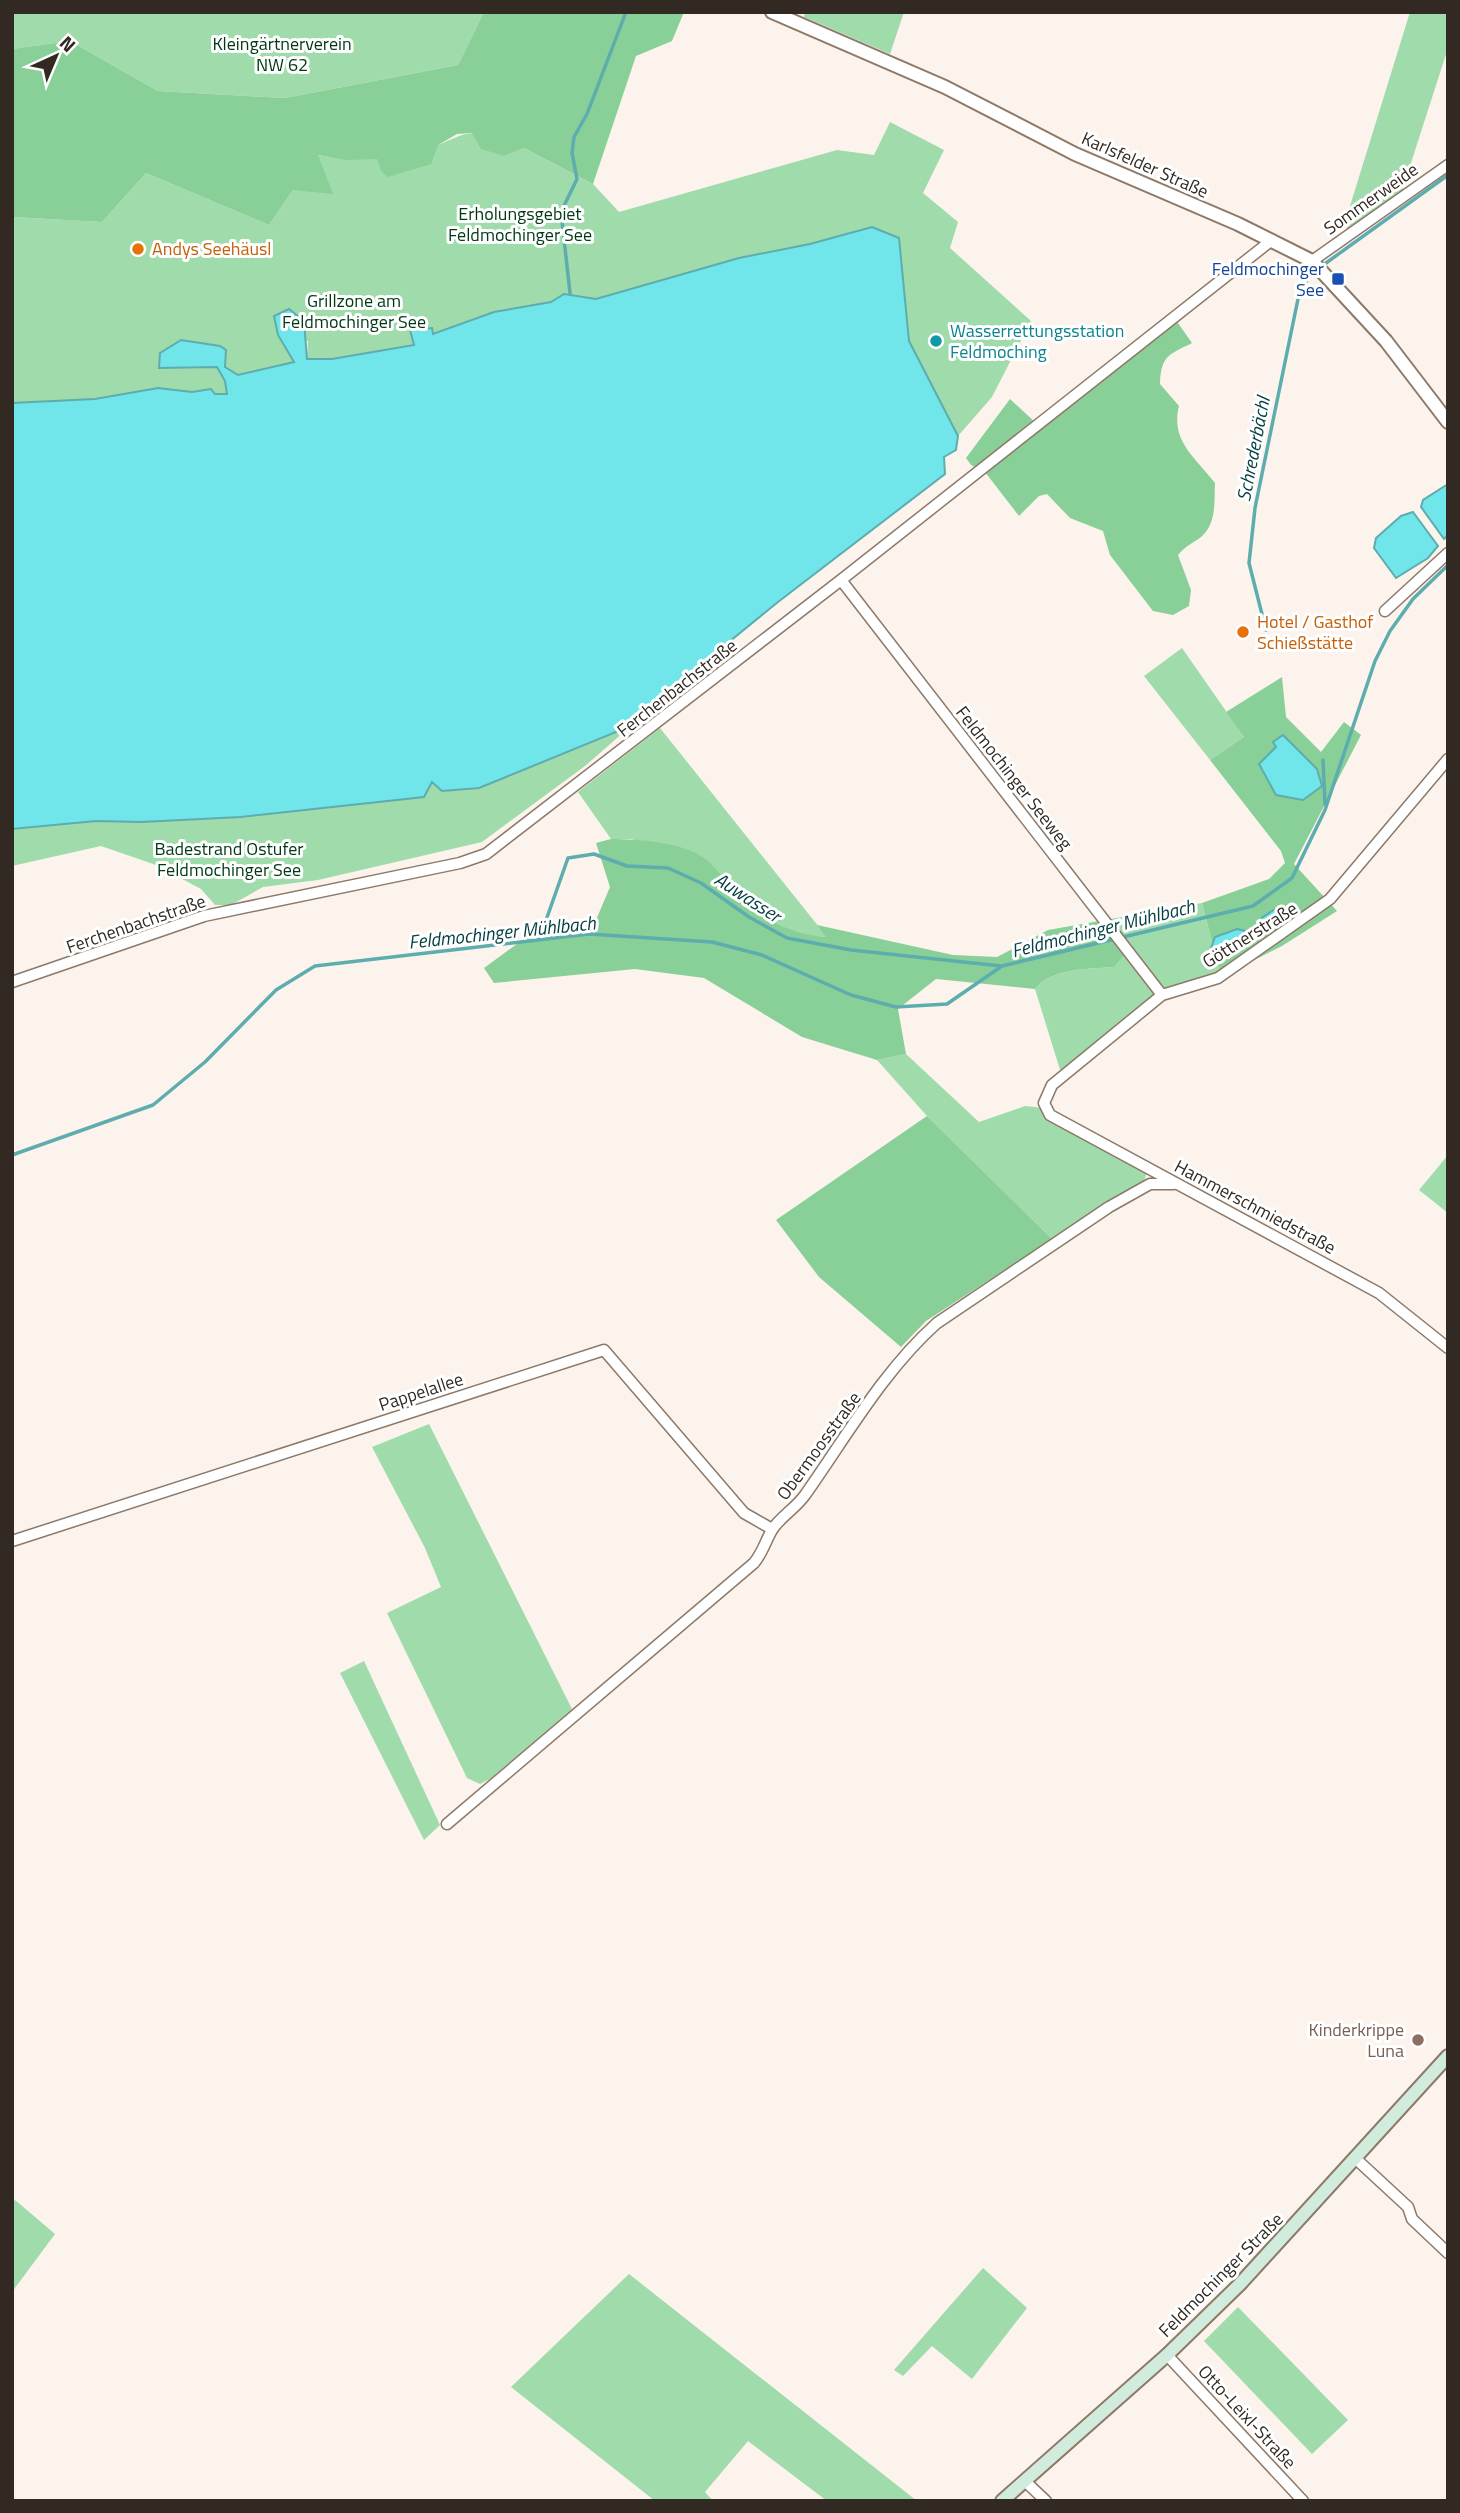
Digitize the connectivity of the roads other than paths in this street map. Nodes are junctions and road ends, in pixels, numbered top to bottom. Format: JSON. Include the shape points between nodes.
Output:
{"nodes":[{"id":1,"x":772,"y":12,"type":"edge"},
{"id":2,"x":1448,"y":165,"type":"edge"},
{"id":3,"x":1272,"y":240,"type":"junction"},
{"id":4,"x":1312,"y":261,"type":"junction"},
{"id":5,"x":1448,"y":422,"type":"edge"},
{"id":6,"x":1448,"y":553,"type":"edge"},
{"id":7,"x":841,"y":580,"type":"junction"},
{"id":8,"x":1385,"y":611,"type":"dead end"},
{"id":9,"x":1448,"y":759,"type":"edge"},
{"id":10,"x":12,"y":982,"type":"edge"},
{"id":11,"x":1162,"y":995,"type":"junction"},
{"id":12,"x":1044,"y":1103,"type":"joint"},
{"id":13,"x":1178,"y":1184,"type":"junction"},
{"id":14,"x":1448,"y":1348,"type":"edge"},
{"id":15,"x":772,"y":1530,"type":"junction"},
{"id":16,"x":12,"y":1541,"type":"edge"},
{"id":17,"x":447,"y":1824,"type":"dead end"},
{"id":18,"x":1448,"y":2056,"type":"edge"},
{"id":19,"x":1355,"y":2158,"type":"junction"},
{"id":20,"x":1448,"y":2253,"type":"edge"},
{"id":21,"x":1167,"y":2355,"type":"junction"},
{"id":22,"x":1026,"y":2482,"type":"junction"},
{"id":23,"x":1002,"y":2501,"type":"edge"},
{"id":24,"x":1046,"y":2501,"type":"edge"},
{"id":25,"x":1303,"y":2501,"type":"edge"}],
"edges":[{"from":1,"to":3,"type":"street","name":"Karlsfelder Straße","via":[[945,87],[1113,172]]},
{"from":2,"to":4,"type":"street","name":"Sommerweide"},
{"from":3,"to":4,"type":"street","name":"Karlsfelder Straße"},
{"from":3,"to":7,"type":"street","name":"Ferchenbachstraße"},
{"from":4,"to":5,"type":"street","name":"Karlsfelder Straße","via":[[1386,341]]},
{"from":6,"to":8,"type":"street"},
{"from":7,"to":10,"type":"street","name":"Ferchenbachstraße","via":[[486,854],[204,916]]},
{"from":7,"to":11,"type":"street","name":"Feldmochinger Seeweg"},
{"from":9,"to":11,"type":"street","name":"Göttnerstraße","via":[[1315,912],[1218,978]]},
{"from":11,"to":12,"type":"street","name":"Göttnerstraße","via":[[1052,1085]]},
{"from":12,"to":13,"type":"street","name":"Hammerschmiedstraße","via":[[1050,1115]]},
{"from":13,"to":14,"type":"street","name":"Hammerschmiedstraße","via":[[1379,1293]]},
{"from":13,"to":15,"type":"street","name":"Obermoosstraße","via":[[1150,1184],[1109,1207],[937,1323],[919,1339],[796,1507]]},
{"from":15,"to":16,"type":"street","name":"Pappelallee","via":[[744,1513],[604,1350]]},
{"from":15,"to":17,"type":"street","name":"Obermoosstraße","via":[[754,1563]]},
{"from":18,"to":19,"type":"main road","name":"Feldmochinger Straße"},
{"from":19,"to":20,"type":"street","via":[[1408,2207],[1412,2219]]},
{"from":19,"to":21,"type":"main road","name":"Feldmochinger Straße","via":[[1275,2247]]},
{"from":21,"to":22,"type":"main road","name":"Feldmochinger Straße"},
{"from":21,"to":25,"type":"street","name":"Otto-Leixl-Straße"},
{"from":22,"to":23,"type":"main road","name":"Feldmochinger Straße"},
{"from":22,"to":24,"type":"street"}]}
